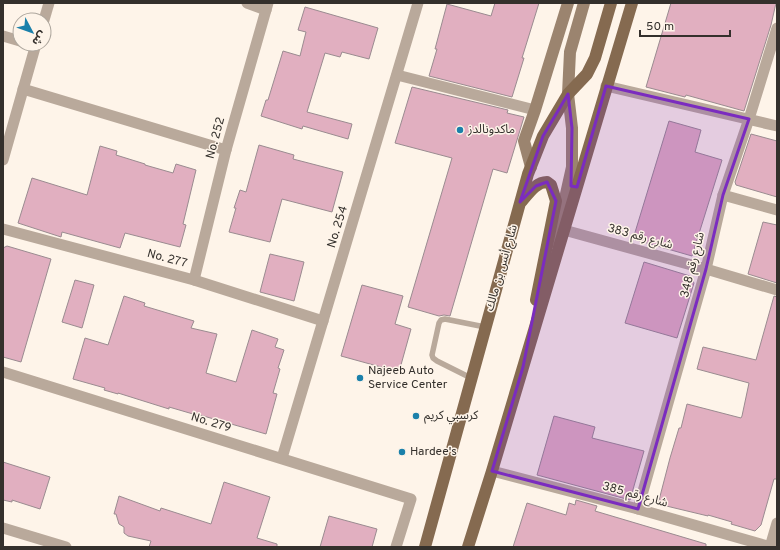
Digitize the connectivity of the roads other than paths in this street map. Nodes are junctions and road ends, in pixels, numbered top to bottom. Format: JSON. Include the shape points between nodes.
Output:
{"nodes":[{"id":1,"x":247,"y":3,"type":"edge"},
{"id":2,"x":418,"y":3,"type":"edge"},
{"id":3,"x":568,"y":3,"type":"edge"},
{"id":4,"x":584,"y":3,"type":"edge"},
{"id":5,"x":611,"y":3,"type":"edge"},
{"id":6,"x":632,"y":3,"type":"edge"},
{"id":7,"x":267,"y":6,"type":"edge"},
{"id":8,"x":777,"y":28,"type":"edge"},
{"id":9,"x":33,"y":52,"type":"edge"},
{"id":10,"x":397,"y":75,"type":"junction"},
{"id":11,"x":606,"y":86,"type":"junction"},
{"id":12,"x":23,"y":89,"type":"junction"},
{"id":13,"x":568,"y":94,"type":"junction"},
{"id":14,"x":535,"y":110,"type":"junction"},
{"id":15,"x":749,"y":119,"type":"junction"},
{"id":16,"x":777,"y":126,"type":"edge"},
{"id":17,"x":226,"y":150,"type":"junction"},
{"id":18,"x":3,"y":160,"type":"edge"},
{"id":19,"x":531,"y":167,"type":"junction"},
{"id":20,"x":723,"y":195,"type":"junction"},
{"id":21,"x":520,"y":202,"type":"junction"},
{"id":22,"x":777,"y":210,"type":"edge"},
{"id":23,"x":3,"y":229,"type":"edge"},
{"id":24,"x":564,"y":230,"type":"junction"},
{"id":25,"x":706,"y":269,"type":"junction"},
{"id":26,"x":194,"y":280,"type":"junction"},
{"id":27,"x":777,"y":290,"type":"edge"},
{"id":28,"x":544,"y":298,"type":"junction"},
{"id":29,"x":323,"y":321,"type":"junction"},
{"id":30,"x":486,"y":327,"type":"junction"},
{"id":31,"x":523,"y":367,"type":"junction"},
{"id":32,"x":3,"y":372,"type":"edge"},
{"id":33,"x":471,"y":378,"type":"junction"},
{"id":34,"x":282,"y":458,"type":"junction"},
{"id":35,"x":492,"y":471,"type":"junction"},
{"id":36,"x":638,"y":509,"type":"junction"},
{"id":37,"x":777,"y":523,"type":"edge"},
{"id":38,"x":3,"y":528,"type":"edge"},
{"id":39,"x":472,"y":531,"type":"junction"},
{"id":40,"x":66,"y":547,"type":"edge"},
{"id":41,"x":396,"y":547,"type":"edge"},
{"id":42,"x":426,"y":547,"type":"edge"},
{"id":43,"x":468,"y":547,"type":"edge"},
{"id":44,"x":471,"y":547,"type":"edge"},
{"id":45,"x":770,"y":547,"type":"edge"}],
"edges":[{"from":1,"to":7,"type":"street"},
{"from":2,"to":10,"type":"street","name":"No. 254"},
{"from":3,"to":14,"type":"main road"},
{"from":4,"to":13,"type":"main road","via":[[570,52]]},
{"from":5,"to":13,"type":"main road","name":"شارع أنس بن مالك","via":[[595,58],[587,74]]},
{"from":6,"to":11,"type":"main road"},
{"from":7,"to":17,"type":"street","name":"No. 252"},
{"from":8,"to":15,"type":"street","name":"شارع رقم 348"},
{"from":9,"to":12,"type":"street"},
{"from":10,"to":14,"type":"street"},
{"from":10,"to":29,"type":"street","name":"No. 254"},
{"from":11,"to":15,"type":"street"},
{"from":11,"to":24,"type":"main road"},
{"from":12,"to":17,"type":"street"},
{"from":12,"to":18,"type":"street"},
{"from":13,"to":19,"type":"main road","name":"شارع أنس بن مالك","via":[[543,136]]},
{"from":13,"to":28,"type":"main road","via":[[572,128],[572,167]]},
{"from":14,"to":19,"type":"main road","via":[[524,141]]},
{"from":15,"to":16,"type":"street"},
{"from":15,"to":20,"type":"street","name":"شارع رقم 348"},
{"from":17,"to":26,"type":"street","name":"No. 252"},
{"from":19,"to":21,"type":"main road","name":"شارع أنس بن مالك"},
{"from":20,"to":22,"type":"street"},
{"from":20,"to":25,"type":"street","name":"شارع رقم 348"},
{"from":21,"to":30,"type":"main road","name":"شارع أنس بن مالك"},
{"from":21,"to":31,"type":"main road","via":[[541,182],[551,185],[556,201]]},
{"from":23,"to":26,"type":"street","name":"No. 277"},
{"from":24,"to":25,"type":"street","name":"شارع رقم 383"},
{"from":24,"to":28,"type":"main road"},
{"from":25,"to":27,"type":"street","name":"شارع رقم 383"},
{"from":25,"to":36,"type":"street","name":"شارع رقم 348"},
{"from":26,"to":29,"type":"street","name":"No. 277"},
{"from":28,"to":31,"type":"main road"},
{"from":29,"to":34,"type":"street","name":"No. 254"},
{"from":30,"to":33,"type":"main road","name":"شارع أنس بن مالك"},
{"from":30,"to":33,"type":"lane","via":[[445,319],[439,323],[433,358]]},
{"from":31,"to":35,"type":"main road"},
{"from":32,"to":34,"type":"street","name":"No. 279"},
{"from":33,"to":42,"type":"main road","name":"شارع أنس بن مالك"},
{"from":34,"to":41,"type":"street","name":"No. 279","via":[[411,499]]},
{"from":35,"to":36,"type":"street","name":"شارع رقم 385"},
{"from":35,"to":39,"type":"main road"},
{"from":36,"to":45,"type":"street","name":"شارع رقم 385"},
{"from":37,"to":45,"type":"street"},
{"from":38,"to":40,"type":"street"},
{"from":39,"to":43,"type":"main road"},
{"from":39,"to":44,"type":"street"}]}
